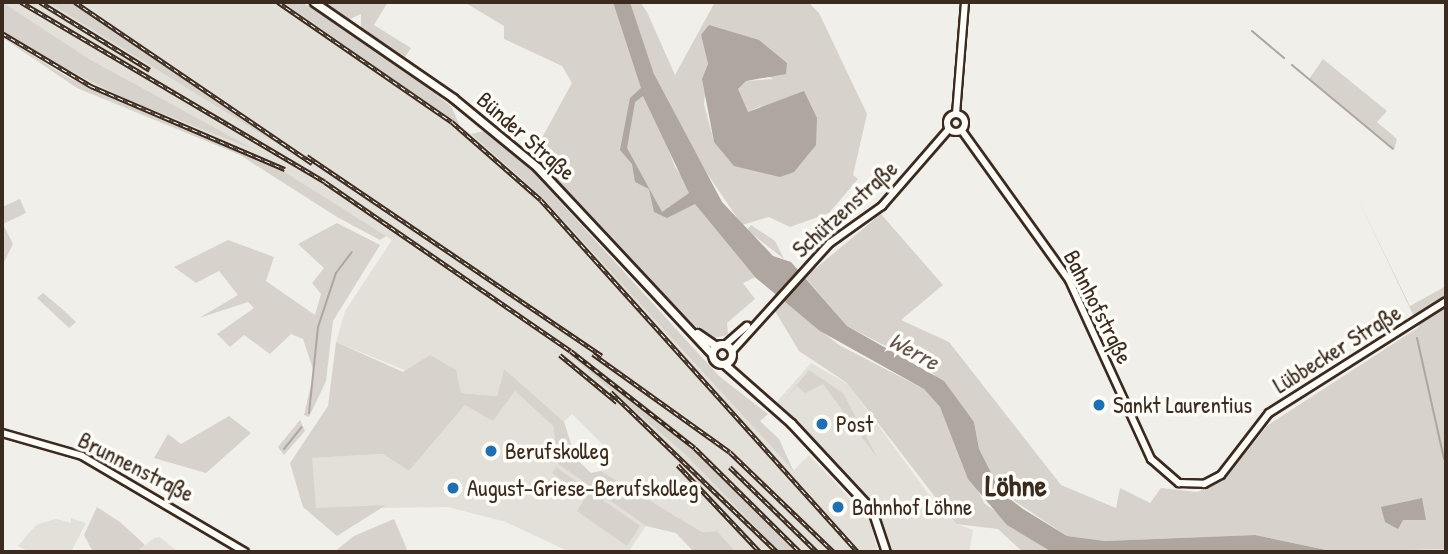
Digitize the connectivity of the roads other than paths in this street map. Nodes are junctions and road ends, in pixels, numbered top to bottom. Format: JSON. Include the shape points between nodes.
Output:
{"nodes":[{"id":1,"x":314,"y":2,"type":"edge"},
{"id":2,"x":965,"y":2,"type":"edge"},
{"id":3,"x":956,"y":114,"type":"junction"},
{"id":4,"x":949,"y":129,"type":"junction"},
{"id":5,"x":962,"y":131,"type":"junction"},
{"id":6,"x":1446,"y":302,"type":"edge"},
{"id":7,"x":762,"y":313,"type":"junction"},
{"id":8,"x":726,"y":344,"type":"junction"},
{"id":9,"x":713,"y":349,"type":"junction"},
{"id":10,"x":731,"y":355,"type":"junction"},
{"id":11,"x":724,"y":364,"type":"junction"},
{"id":12,"x":748,"y":386,"type":"junction"},
{"id":13,"x":2,"y":433,"type":"edge"},
{"id":14,"x":1163,"y":474,"type":"joint"},
{"id":15,"x":244,"y":552,"type":"edge"},
{"id":16,"x":886,"y":552,"type":"edge"}],
"edges":[{"from":1,"to":9,"type":"main road","name":"Bünder Straße","via":[[444,91],[537,167]]},
{"from":2,"to":3,"type":"street"},
{"from":3,"to":4,"type":"street","name":"Schützenstraße","via":[[948,119]]},
{"from":3,"to":5,"type":"street","name":"Bahnhofstraße","via":[[965,120]]},
{"from":4,"to":5,"type":"street"},
{"from":4,"to":7,"type":"street","name":"Schützenstraße","via":[[882,206],[802,271]]},
{"from":5,"to":14,"type":"street","name":"Bahnhofstraße","via":[[1069,280],[1146,450]]},
{"from":6,"to":14,"type":"street","name":"Lübbecker Straße","via":[[1269,413],[1216,478],[1190,485]]},
{"from":7,"to":8,"type":"street","name":"Schützenstraße"},
{"from":7,"to":10,"type":"street","name":"Schützenstraße"},
{"from":8,"to":9,"type":"main road"},
{"from":8,"to":10,"type":"main road"},
{"from":9,"to":11,"type":"main road","name":"Bünder Straße"},
{"from":10,"to":11,"type":"main road"},
{"from":10,"to":12,"type":"main road"},
{"from":11,"to":12,"type":"main road","name":"Bünder Straße"},
{"from":12,"to":16,"type":"main road","via":[[872,510]]},
{"from":13,"to":15,"type":"street","name":"Brunnenstraße","via":[[82,456]]}]}
